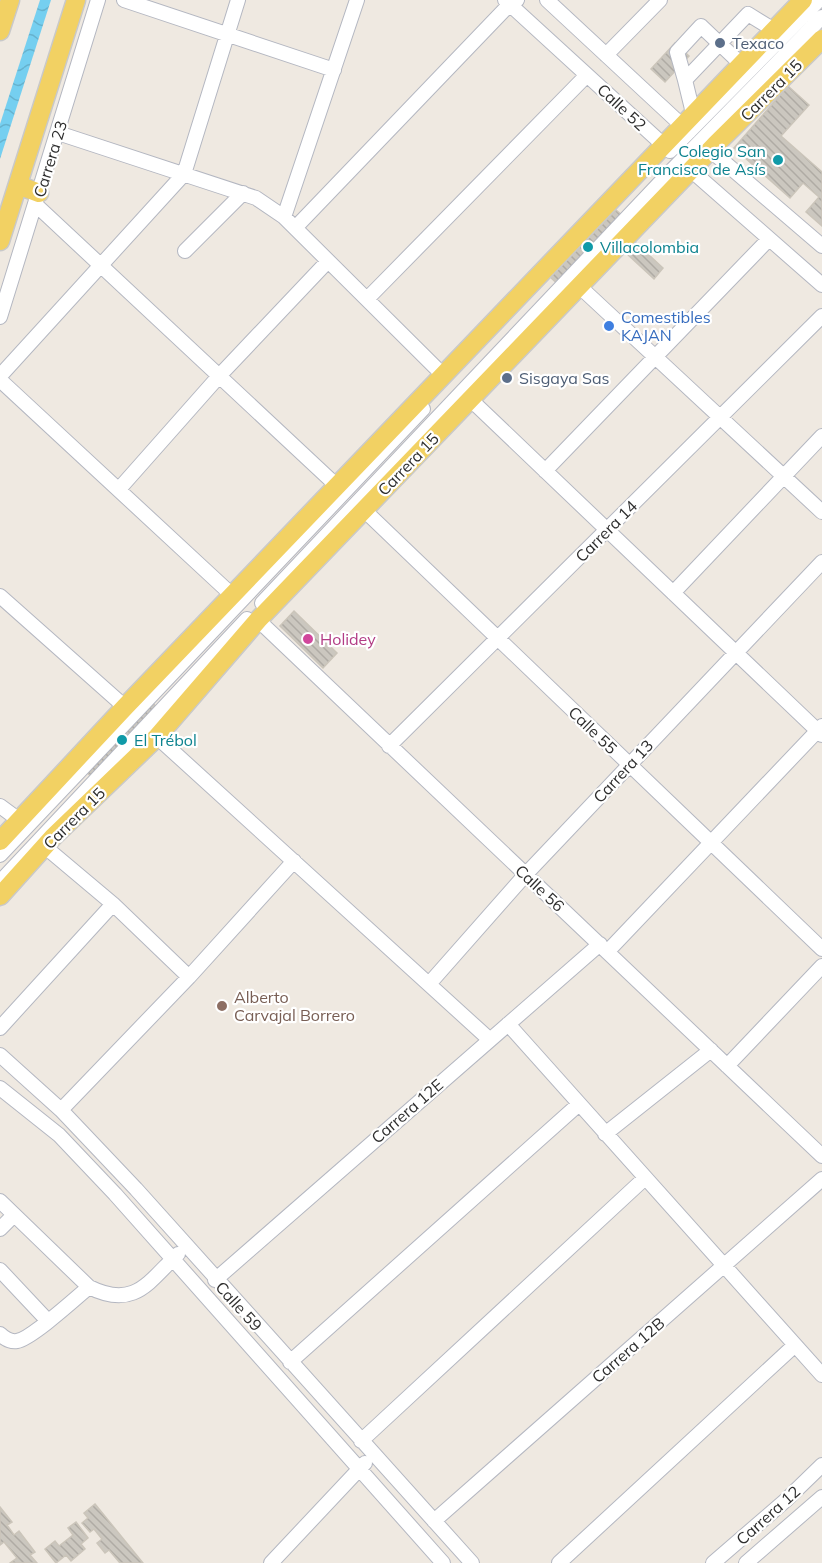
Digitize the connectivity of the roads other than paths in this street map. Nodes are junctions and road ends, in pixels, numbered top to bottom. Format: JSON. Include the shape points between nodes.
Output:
{"nodes":[{"id":1,"x":10,"y":0,"type":"edge"},
{"id":2,"x":76,"y":0,"type":"edge"},
{"id":3,"x":98,"y":0,"type":"edge"},
{"id":4,"x":124,"y":0,"type":"edge"},
{"id":5,"x":237,"y":0,"type":"edge"},
{"id":6,"x":357,"y":0,"type":"edge"},
{"id":7,"x":547,"y":0,"type":"edge"},
{"id":8,"x":660,"y":0,"type":"edge"},
{"id":9,"x":819,"y":0,"type":"edge"},
{"id":10,"x":511,"y":1,"type":"edge"},
{"id":11,"x":798,"y":2,"type":"edge"},
{"id":12,"x":822,"y":18,"type":"edge"},
{"id":13,"x":774,"y":30,"type":"junction"},
{"id":14,"x":0,"y":31,"type":"edge"},
{"id":15,"x":227,"y":34,"type":"junction"},
{"id":16,"x":822,"y":39,"type":"edge"},
{"id":17,"x":720,"y":43,"type":"junction"},
{"id":18,"x":606,"y":55,"type":"junction"},
{"id":19,"x":741,"y":64,"type":"junction"},
{"id":20,"x":334,"y":70,"type":"junction"},
{"id":21,"x":625,"y":73,"type":"junction"},
{"id":22,"x":587,"y":75,"type":"junction"},
{"id":23,"x":685,"y":80,"type":"junction"},
{"id":24,"x":606,"y":92,"type":"junction"},
{"id":25,"x":695,"y":132,"type":"junction"},
{"id":26,"x":58,"y":133,"type":"junction"},
{"id":27,"x":666,"y":148,"type":"junction"},
{"id":28,"x":686,"y":166,"type":"junction"},
{"id":29,"x":183,"y":174,"type":"junction"},
{"id":30,"x":18,"y":185,"type":"junction"},
{"id":31,"x":243,"y":193,"type":"junction"},
{"id":32,"x":37,"y":199,"type":"junction"},
{"id":33,"x":284,"y":218,"type":"junction"},
{"id":34,"x":295,"y":228,"type":"junction"},
{"id":35,"x":768,"y":240,"type":"junction"},
{"id":36,"x":0,"y":241,"type":"edge"},
{"id":37,"x":822,"y":246,"type":"edge"},
{"id":38,"x":185,"y":251,"type":"dead end"},
{"id":39,"x":328,"y":261,"type":"junction"},
{"id":40,"x":100,"y":266,"type":"junction"},
{"id":41,"x":822,"y":285,"type":"edge"},
{"id":42,"x":579,"y":286,"type":"junction"},
{"id":43,"x":366,"y":299,"type":"junction"},
{"id":44,"x":822,"y":316,"type":"edge"},
{"id":45,"x":0,"y":317,"type":"edge"},
{"id":46,"x":656,"y":357,"type":"junction"},
{"id":47,"x":220,"y":375,"type":"junction"},
{"id":48,"x":443,"y":375,"type":"junction"},
{"id":49,"x":0,"y":378,"type":"edge"},
{"id":50,"x":470,"y":399,"type":"junction"},
{"id":51,"x":720,"y":417,"type":"junction"},
{"id":52,"x":822,"y":436,"type":"edge"},
{"id":53,"x":545,"y":471,"type":"junction"},
{"id":54,"x":784,"y":476,"type":"junction"},
{"id":55,"x":337,"y":486,"type":"junction"},
{"id":56,"x":120,"y":488,"type":"junction"},
{"id":57,"x":364,"y":510,"type":"junction"},
{"id":58,"x":822,"y":512,"type":"edge"},
{"id":59,"x":607,"y":530,"type":"junction"},
{"id":60,"x":822,"y":562,"type":"edge"},
{"id":61,"x":673,"y":593,"type":"junction"},
{"id":62,"x":232,"y":595,"type":"junction"},
{"id":63,"x":0,"y":596,"type":"edge"},
{"id":64,"x":258,"y":620,"type":"junction"},
{"id":65,"x":498,"y":639,"type":"junction"},
{"id":66,"x":735,"y":653,"type":"junction"},
{"id":67,"x":125,"y":706,"type":"junction"},
{"id":68,"x":820,"y":731,"type":"edge"},
{"id":69,"x":157,"y":738,"type":"junction"},
{"id":70,"x":389,"y":747,"type":"junction"},
{"id":71,"x":629,"y":765,"type":"junction"},
{"id":72,"x":0,"y":806,"type":"edge"},
{"id":73,"x":19,"y":820,"type":"junction"},
{"id":74,"x":0,"y":840,"type":"edge"},
{"id":75,"x":711,"y":842,"type":"junction"},
{"id":76,"x":44,"y":846,"type":"junction"},
{"id":77,"x":0,"y":855,"type":"edge"},
{"id":78,"x":294,"y":861,"type":"junction"},
{"id":79,"x":526,"y":874,"type":"junction"},
{"id":80,"x":0,"y":882,"type":"edge"},
{"id":81,"x":0,"y":896,"type":"edge"},
{"id":82,"x":113,"y":904,"type":"junction"},
{"id":83,"x":604,"y":947,"type":"junction"},
{"id":84,"x":822,"y":949,"type":"edge"},
{"id":85,"x":822,"y":966,"type":"edge"},
{"id":86,"x":189,"y":977,"type":"junction"},
{"id":87,"x":429,"y":984,"type":"junction"},
{"id":88,"x":508,"y":1024,"type":"junction"},
{"id":89,"x":0,"y":1028,"type":"edge"},
{"id":90,"x":489,"y":1039,"type":"junction"},
{"id":91,"x":711,"y":1050,"type":"junction"},
{"id":92,"x":0,"y":1055,"type":"edge"},
{"id":93,"x":727,"y":1066,"type":"junction"},
{"id":94,"x":0,"y":1088,"type":"edge"},
{"id":95,"x":579,"y":1104,"type":"junction"},
{"id":96,"x":61,"y":1110,"type":"junction"},
{"id":97,"x":71,"y":1120,"type":"junction"},
{"id":98,"x":605,"y":1134,"type":"junction"},
{"id":99,"x":59,"y":1135,"type":"junction"},
{"id":100,"x":822,"y":1156,"type":"edge"},
{"id":101,"x":645,"y":1178,"type":"junction"},
{"id":102,"x":822,"y":1179,"type":"edge"},
{"id":103,"x":0,"y":1201,"type":"edge"},
{"id":104,"x":14,"y":1215,"type":"junction"},
{"id":105,"x":0,"y":1229,"type":"edge"},
{"id":106,"x":186,"y":1247,"type":"junction"},
{"id":107,"x":173,"y":1259,"type":"junction"},
{"id":108,"x":723,"y":1267,"type":"junction"},
{"id":109,"x":0,"y":1270,"type":"edge"},
{"id":110,"x":215,"y":1280,"type":"junction"},
{"id":111,"x":89,"y":1287,"type":"junction"},
{"id":112,"x":47,"y":1320,"type":"junction"},
{"id":113,"x":0,"y":1334,"type":"edge"},
{"id":114,"x":795,"y":1345,"type":"junction"},
{"id":115,"x":290,"y":1362,"type":"junction"},
{"id":116,"x":822,"y":1375,"type":"edge"},
{"id":117,"x":361,"y":1441,"type":"junction"},
{"id":118,"x":373,"y":1455,"type":"junction"},
{"id":119,"x":822,"y":1465,"type":"edge"},
{"id":120,"x":359,"y":1469,"type":"junction"},
{"id":121,"x":822,"y":1497,"type":"edge"},
{"id":122,"x":434,"y":1521,"type":"junction"},
{"id":123,"x":271,"y":1563,"type":"edge"},
{"id":124,"x":443,"y":1563,"type":"edge"},
{"id":125,"x":472,"y":1563,"type":"edge"},
{"id":126,"x":559,"y":1563,"type":"edge"},
{"id":127,"x":712,"y":1563,"type":"edge"},
{"id":128,"x":746,"y":1563,"type":"edge"}],
"edges":[{"from":1,"to":14,"type":"main road"},
{"from":2,"to":30,"type":"main road"},
{"from":3,"to":26,"type":"street","name":"Carrera 23"},
{"from":4,"to":15,"type":"street"},
{"from":5,"to":15,"type":"street"},
{"from":6,"to":20,"type":"street"},
{"from":7,"to":18,"type":"street","name":"Calle 52"},
{"from":8,"to":18,"type":"street"},
{"from":9,"to":25,"type":"street"},
{"from":10,"to":22,"type":"street","name":"Calle 52"},
{"from":10,"to":34,"type":"street"},
{"from":11,"to":13,"type":"main road","name":"Carrera 15"},
{"from":12,"to":25,"type":"street"},
{"from":13,"to":17,"type":"street","via":[[748,14]]},
{"from":13,"to":19,"type":"main road","name":"Carrera 15"},
{"from":15,"to":20,"type":"street"},
{"from":15,"to":29,"type":"street"},
{"from":16,"to":25,"type":"main road","name":"Carrera 15"},
{"from":17,"to":19,"type":"street"},
{"from":17,"to":23,"type":"street"},
{"from":17,"to":23,"type":"street","via":[[701,26],[677,52]]},
{"from":18,"to":21,"type":"street","name":"Calle 52"},
{"from":19,"to":25,"type":"main road","name":"Carrera 15"},
{"from":20,"to":33,"type":"street"},
{"from":21,"to":24,"type":"street"},
{"from":21,"to":25,"type":"street","name":"Calle 52"},
{"from":22,"to":24,"type":"street","name":"Calle 52"},
{"from":22,"to":43,"type":"street"},
{"from":23,"to":25,"type":"street"},
{"from":24,"to":27,"type":"street","name":"Calle 52"},
{"from":25,"to":27,"type":"main road","name":"Carrera 15"},
{"from":25,"to":28,"type":"main road","name":"Carrera 15"},
{"from":25,"to":37,"type":"street","name":"Calle 52"},
{"from":26,"to":29,"type":"street"},
{"from":26,"to":32,"type":"street","name":"Carrera 23"},
{"from":27,"to":28,"type":"street","name":"Calle 52"},
{"from":27,"to":48,"type":"main road","name":"Carrera 15"},
{"from":27,"to":77,"type":"street"},
{"from":28,"to":35,"type":"street","name":"Calle 52"},
{"from":28,"to":42,"type":"main road","name":"Carrera 15"},
{"from":28,"to":80,"type":"street","via":[[355,502],[149,727]]},
{"from":29,"to":31,"type":"street"},
{"from":29,"to":40,"type":"street"},
{"from":30,"to":32,"type":"main road"},
{"from":30,"to":36,"type":"main road"},
{"from":31,"to":33,"type":"street"},
{"from":31,"to":38,"type":"street"},
{"from":32,"to":40,"type":"street"},
{"from":32,"to":45,"type":"street","name":"Carrera 23"},
{"from":33,"to":34,"type":"street"},
{"from":34,"to":39,"type":"street"},
{"from":35,"to":41,"type":"street","name":"Calle 52"},
{"from":35,"to":46,"type":"street"},
{"from":39,"to":43,"type":"street"},
{"from":39,"to":47,"type":"street"},
{"from":40,"to":47,"type":"street"},
{"from":40,"to":49,"type":"street"},
{"from":42,"to":46,"type":"street"},
{"from":42,"to":50,"type":"main road","name":"Carrera 15"},
{"from":43,"to":48,"type":"street"},
{"from":44,"to":51,"type":"street","name":"Carrera 14"},
{"from":46,"to":51,"type":"street"},
{"from":46,"to":53,"type":"street"},
{"from":47,"to":55,"type":"street"},
{"from":47,"to":56,"type":"street"},
{"from":48,"to":55,"type":"main road","name":"Carrera 15"},
{"from":49,"to":56,"type":"street"},
{"from":50,"to":53,"type":"street"},
{"from":50,"to":57,"type":"main road","name":"Carrera 15"},
{"from":51,"to":54,"type":"street"},
{"from":51,"to":59,"type":"street","name":"Carrera 14"},
{"from":52,"to":54,"type":"street"},
{"from":53,"to":59,"type":"street"},
{"from":54,"to":58,"type":"street"},
{"from":54,"to":61,"type":"street"},
{"from":55,"to":62,"type":"main road","name":"Carrera 15"},
{"from":56,"to":62,"type":"street"},
{"from":57,"to":64,"type":"main road","name":"Carrera 15"},
{"from":57,"to":65,"type":"street","name":"Calle 55"},
{"from":59,"to":61,"type":"street"},
{"from":59,"to":65,"type":"street","name":"Carrera 14"},
{"from":60,"to":66,"type":"street","name":"Carrera 13"},
{"from":61,"to":66,"type":"street"},
{"from":62,"to":67,"type":"main road","name":"Carrera 15"},
{"from":63,"to":67,"type":"street"},
{"from":64,"to":69,"type":"main road","name":"Carrera 15"},
{"from":64,"to":70,"type":"street","name":"Calle 56"},
{"from":65,"to":70,"type":"street","name":"Carrera 14"},
{"from":65,"to":71,"type":"street","name":"Calle 55"},
{"from":66,"to":68,"type":"street"},
{"from":66,"to":71,"type":"street","name":"Carrera 13"},
{"from":67,"to":73,"type":"main road","name":"Carrera 15"},
{"from":68,"to":75,"type":"street","name":"Carrera 12E"},
{"from":69,"to":76,"type":"main road","name":"Carrera 15"},
{"from":69,"to":78,"type":"street"},
{"from":70,"to":79,"type":"street","name":"Calle 56"},
{"from":71,"to":75,"type":"street","name":"Calle 55"},
{"from":71,"to":79,"type":"street","name":"Carrera 13"},
{"from":72,"to":73,"type":"street"},
{"from":73,"to":74,"type":"main road","name":"Carrera 15"},
{"from":75,"to":83,"type":"street","name":"Carrera 12E"},
{"from":75,"to":84,"type":"street","name":"Calle 55"},
{"from":76,"to":81,"type":"main road","name":"Carrera 15"},
{"from":76,"to":82,"type":"street"},
{"from":78,"to":86,"type":"street"},
{"from":78,"to":87,"type":"street"},
{"from":79,"to":83,"type":"street","name":"Calle 56"},
{"from":79,"to":87,"type":"street","name":"Carrera 13"},
{"from":82,"to":86,"type":"street"},
{"from":82,"to":89,"type":"street"},
{"from":83,"to":88,"type":"street","name":"Carrera 12E"},
{"from":83,"to":91,"type":"street","name":"Calle 56"},
{"from":85,"to":93,"type":"street"},
{"from":86,"to":96,"type":"street"},
{"from":87,"to":90,"type":"street"},
{"from":88,"to":90,"type":"street","name":"Carrera 12E"},
{"from":88,"to":95,"type":"street"},
{"from":90,"to":110,"type":"street","name":"Carrera 12E"},
{"from":91,"to":93,"type":"street","name":"Calle 56"},
{"from":91,"to":98,"type":"street"},
{"from":92,"to":96,"type":"street","name":"Calle 59"},
{"from":93,"to":100,"type":"street","name":"Calle 56"},
{"from":94,"to":99,"type":"street","name":"Calle 59"},
{"from":95,"to":98,"type":"street"},
{"from":95,"to":115,"type":"street"},
{"from":96,"to":97,"type":"street","name":"Calle 59"},
{"from":97,"to":99,"type":"street"},
{"from":97,"to":106,"type":"street","name":"Calle 59"},
{"from":98,"to":101,"type":"street"},
{"from":99,"to":107,"type":"street","name":"Calle 59"},
{"from":101,"to":108,"type":"street"},
{"from":101,"to":117,"type":"street"},
{"from":102,"to":108,"type":"street","name":"Carrera 12B"},
{"from":103,"to":104,"type":"street"},
{"from":104,"to":105,"type":"street"},
{"from":104,"to":111,"type":"street"},
{"from":106,"to":107,"type":"street"},
{"from":106,"to":110,"type":"street","name":"Calle 59"},
{"from":107,"to":111,"type":"street","via":[[153,1281],[136,1292],[106,1295]]},
{"from":107,"to":120,"type":"street","name":"Calle 59"},
{"from":108,"to":114,"type":"street"},
{"from":108,"to":122,"type":"street","name":"Carrera 12B"},
{"from":109,"to":112,"type":"street"},
{"from":110,"to":115,"type":"street","name":"Calle 59"},
{"from":111,"to":112,"type":"street"},
{"from":112,"to":113,"type":"street","via":[[16,1341]]},
{"from":114,"to":116,"type":"street"},
{"from":114,"to":126,"type":"street"},
{"from":115,"to":117,"type":"street","name":"Calle 59"},
{"from":117,"to":118,"type":"street","name":"Calle 59"},
{"from":118,"to":120,"type":"street"},
{"from":118,"to":122,"type":"street","name":"Calle 59"},
{"from":119,"to":127,"type":"street","name":"Carrera 12"},
{"from":120,"to":123,"type":"street"},
{"from":120,"to":124,"type":"street","name":"Calle 59"},
{"from":121,"to":128,"type":"street","name":"Carrera 12"},
{"from":122,"to":125,"type":"street","name":"Calle 59"}]}
